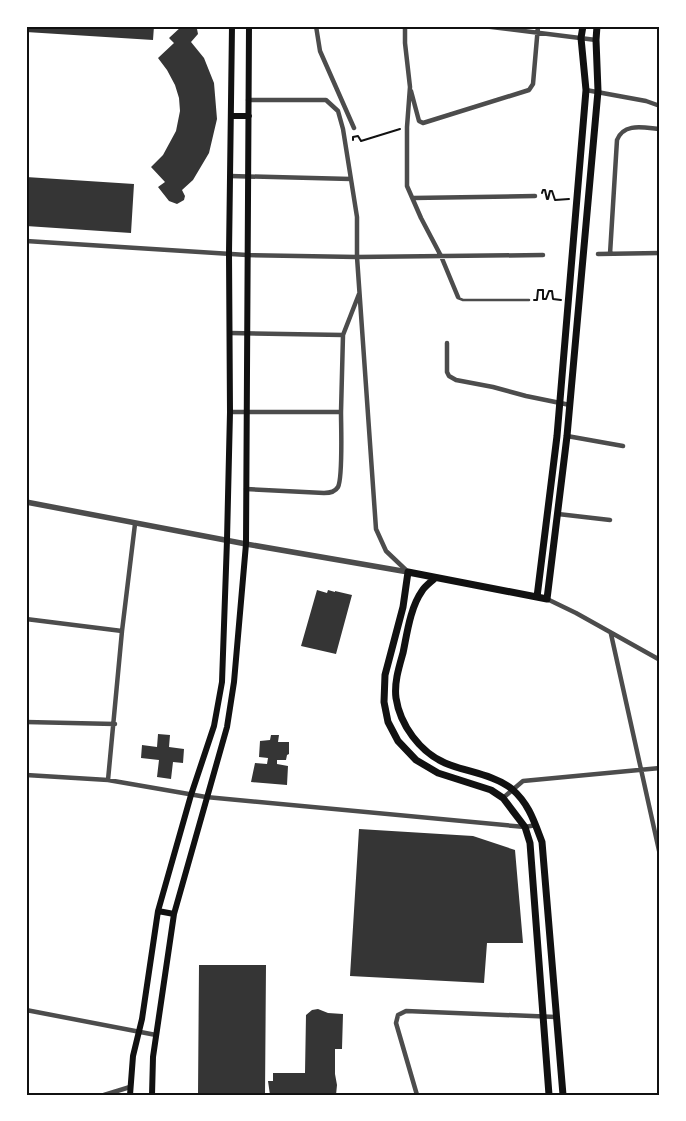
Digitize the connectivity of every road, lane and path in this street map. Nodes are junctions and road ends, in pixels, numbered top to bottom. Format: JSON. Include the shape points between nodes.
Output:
{"nodes":[{"id":1,"x":232,"y":26,"type":"edge"},
{"id":2,"x":249,"y":26,"type":"edge"},
{"id":3,"x":316,"y":26,"type":"edge"},
{"id":4,"x":405,"y":26,"type":"edge"},
{"id":5,"x":483,"y":26,"type":"edge"},
{"id":6,"x":538,"y":26,"type":"edge"},
{"id":7,"x":583,"y":26,"type":"edge"},
{"id":8,"x":597,"y":26,"type":"edge"},
{"id":9,"x":536,"y":34,"type":"junction"},
{"id":10,"x":581,"y":38,"type":"junction"},
{"id":11,"x":596,"y":40,"type":"junction"},
{"id":12,"x":410,"y":88,"type":"junction"},
{"id":13,"x":586,"y":90,"type":"junction"},
{"id":14,"x":598,"y":92,"type":"junction"},
{"id":15,"x":248,"y":100,"type":"junction"},
{"id":16,"x":660,"y":106,"type":"edge"},
{"id":17,"x":231,"y":116,"type":"junction"},
{"id":18,"x":249,"y":116,"type":"junction"},
{"id":19,"x":407,"y":127,"type":"junction"},
{"id":20,"x":354,"y":128,"type":"dead end"},
{"id":21,"x":660,"y":128,"type":"edge"},
{"id":22,"x":346,"y":146,"type":"junction"},
{"id":23,"x":230,"y":176,"type":"junction"},
{"id":24,"x":248,"y":177,"type":"junction"},
{"id":25,"x":351,"y":179,"type":"junction"},
{"id":26,"x":534,"y":196,"type":"joint"},
{"id":27,"x":413,"y":198,"type":"junction"},
{"id":28,"x":577,"y":199,"type":"junction"},
{"id":29,"x":26,"y":241,"type":"edge"},
{"id":30,"x":229,"y":253,"type":"junction"},
{"id":31,"x":660,"y":253,"type":"edge"},
{"id":32,"x":598,"y":254,"type":"dead end"},
{"id":33,"x":610,"y":254,"type":"junction"},
{"id":34,"x":247,"y":255,"type":"junction"},
{"id":35,"x":543,"y":255,"type":"dead end"},
{"id":36,"x":441,"y":256,"type":"junction"},
{"id":37,"x":358,"y":257,"type":"junction"},
{"id":38,"x":360,"y":292,"type":"junction"},
{"id":39,"x":458,"y":298,"type":"joint"},
{"id":40,"x":529,"y":300,"type":"joint"},
{"id":41,"x":568,"y":301,"type":"junction"},
{"id":42,"x":230,"y":333,"type":"junction"},
{"id":43,"x":247,"y":333,"type":"junction"},
{"id":44,"x":343,"y":335,"type":"junction"},
{"id":45,"x":447,"y":344,"type":"dead end"},
{"id":46,"x":560,"y":403,"type":"junction"},
{"id":47,"x":570,"y":405,"type":"junction"},
{"id":48,"x":247,"y":411,"type":"junction"},
{"id":49,"x":230,"y":412,"type":"junction"},
{"id":50,"x":341,"y":412,"type":"junction"},
{"id":51,"x":567,"y":436,"type":"junction"},
{"id":52,"x":623,"y":446,"type":"dead end"},
{"id":53,"x":246,"y":489,"type":"junction"},
{"id":54,"x":26,"y":502,"type":"edge"},
{"id":55,"x":558,"y":514,"type":"junction"},
{"id":56,"x":610,"y":520,"type":"dead end"},
{"id":57,"x":135,"y":524,"type":"junction"},
{"id":58,"x":227,"y":540,"type":"junction"},
{"id":59,"x":246,"y":544,"type":"junction"},
{"id":60,"x":408,"y":572,"type":"junction"},
{"id":61,"x":435,"y":578,"type":"junction"},
{"id":62,"x":537,"y":597,"type":"junction"},
{"id":63,"x":547,"y":599,"type":"junction"},
{"id":64,"x":26,"y":619,"type":"edge"},
{"id":65,"x":122,"y":631,"type":"junction"},
{"id":66,"x":611,"y":634,"type":"junction"},
{"id":67,"x":660,"y":660,"type":"edge"},
{"id":68,"x":26,"y":722,"type":"edge"},
{"id":69,"x":115,"y":724,"type":"junction"},
{"id":70,"x":660,"y":768,"type":"edge"},
{"id":71,"x":640,"y":769,"type":"junction"},
{"id":72,"x":26,"y":775,"type":"edge"},
{"id":73,"x":108,"y":780,"type":"junction"},
{"id":74,"x":512,"y":790,"type":"junction"},
{"id":75,"x":191,"y":794,"type":"junction"},
{"id":76,"x":206,"y":797,"type":"junction"},
{"id":77,"x":503,"y":798,"type":"junction"},
{"id":78,"x":536,"y":825,"type":"junction"},
{"id":79,"x":525,"y":827,"type":"junction"},
{"id":80,"x":660,"y":856,"type":"edge"},
{"id":81,"x":158,"y":911,"type":"junction"},
{"id":82,"x":174,"y":914,"type":"junction"},
{"id":83,"x":26,"y":1010,"type":"edge"},
{"id":84,"x":544,"y":1018,"type":"junction"},
{"id":85,"x":556,"y":1018,"type":"junction"},
{"id":86,"x":138,"y":1033,"type":"junction"},
{"id":87,"x":156,"y":1035,"type":"junction"},
{"id":88,"x":130,"y":1087,"type":"junction"},
{"id":89,"x":104,"y":1095,"type":"edge"},
{"id":90,"x":130,"y":1095,"type":"edge"},
{"id":91,"x":152,"y":1095,"type":"edge"},
{"id":92,"x":416,"y":1095,"type":"edge"},
{"id":93,"x":550,"y":1095,"type":"edge"},
{"id":94,"x":563,"y":1095,"type":"edge"}],
"edges":[{"from":1,"to":17,"type":"main road"},
{"from":2,"to":15,"type":"main road"},
{"from":3,"to":20,"type":"street","via":[[320,51]]},
{"from":4,"to":12,"type":"street"},
{"from":5,"to":9,"type":"street"},
{"from":6,"to":9,"type":"street"},
{"from":7,"to":10,"type":"main road"},
{"from":8,"to":11,"type":"main road"},
{"from":9,"to":10,"type":"street"},
{"from":9,"to":12,"type":"street","via":[[530,90],[422,123]]},
{"from":10,"to":11,"type":"street"},
{"from":10,"to":13,"type":"main road"},
{"from":11,"to":14,"type":"main road"},
{"from":12,"to":19,"type":"street"},
{"from":13,"to":14,"type":"street"},
{"from":13,"to":28,"type":"main road"},
{"from":14,"to":16,"type":"street"},
{"from":14,"to":47,"type":"main road"},
{"from":15,"to":18,"type":"main road"},
{"from":15,"to":22,"type":"street","via":[[326,100],[338,111]]},
{"from":17,"to":18,"type":"main road"},
{"from":17,"to":23,"type":"main road"},
{"from":18,"to":24,"type":"main road"},
{"from":19,"to":22,"type":"path","via":[[361,142],[358,136],[353,137],[353,144]]},
{"from":19,"to":27,"type":"street","via":[[407,186]]},
{"from":21,"to":33,"type":"street","via":[[631,127],[623,131],[617,140]]},
{"from":22,"to":25,"type":"street"},
{"from":23,"to":24,"type":"street"},
{"from":23,"to":30,"type":"main road"},
{"from":24,"to":25,"type":"street"},
{"from":24,"to":34,"type":"main road"},
{"from":25,"to":37,"type":"street","via":[[357,217]]},
{"from":26,"to":27,"type":"street"},
{"from":26,"to":28,"type":"path","via":[[540,198],[545,190],[547,199],[550,191],[555,200]]},
{"from":27,"to":36,"type":"street"},
{"from":28,"to":41,"type":"main road"},
{"from":29,"to":30,"type":"street"},
{"from":30,"to":34,"type":"street"},
{"from":30,"to":42,"type":"main road"},
{"from":31,"to":33,"type":"street"},
{"from":32,"to":33,"type":"street"},
{"from":34,"to":37,"type":"street"},
{"from":34,"to":43,"type":"main road"},
{"from":35,"to":36,"type":"street"},
{"from":36,"to":37,"type":"street"},
{"from":36,"to":39,"type":"street"},
{"from":37,"to":38,"type":"street"},
{"from":38,"to":44,"type":"street"},
{"from":38,"to":60,"type":"street","via":[[376,529],[386,551]]},
{"from":39,"to":40,"type":"lane"},
{"from":40,"to":41,"type":"path","via":[[537,300],[538,290],[543,290],[543,299],[546,299],[549,290],[553,299]]},
{"from":41,"to":46,"type":"main road"},
{"from":42,"to":43,"type":"street"},
{"from":42,"to":49,"type":"main road"},
{"from":43,"to":44,"type":"street"},
{"from":43,"to":48,"type":"main road"},
{"from":44,"to":50,"type":"street"},
{"from":45,"to":46,"type":"street","via":[[447,372],[456,380]]},
{"from":46,"to":47,"type":"street"},
{"from":46,"to":62,"type":"main road"},
{"from":47,"to":51,"type":"main road"},
{"from":48,"to":49,"type":"street"},
{"from":48,"to":50,"type":"street"},
{"from":48,"to":53,"type":"main road"},
{"from":49,"to":58,"type":"main road"},
{"from":50,"to":53,"type":"street","via":[[341,464],[339,485],[335,490],[324,493]]},
{"from":51,"to":52,"type":"street"},
{"from":51,"to":55,"type":"main road"},
{"from":53,"to":59,"type":"main road"},
{"from":54,"to":57,"type":"street"},
{"from":55,"to":56,"type":"street"},
{"from":55,"to":63,"type":"main road"},
{"from":57,"to":58,"type":"street"},
{"from":57,"to":65,"type":"street"},
{"from":58,"to":59,"type":"street"},
{"from":58,"to":75,"type":"main road","via":[[222,682],[214,726]]},
{"from":59,"to":60,"type":"street"},
{"from":59,"to":76,"type":"main road","via":[[227,727]]},
{"from":60,"to":61,"type":"main road"},
{"from":60,"to":77,"type":"main road","via":[[403,606],[385,675],[384,702],[388,722],[398,741],[416,760],[438,773],[491,790]]},
{"from":61,"to":62,"type":"main road"},
{"from":61,"to":74,"type":"main road","via":[[422,592],[414,609],[397,675],[396,698],[401,716],[410,734],[426,751],[444,762],[500,781]]},
{"from":62,"to":63,"type":"main road"},
{"from":63,"to":66,"type":"street"},
{"from":64,"to":65,"type":"street"},
{"from":65,"to":69,"type":"street"},
{"from":66,"to":67,"type":"street"},
{"from":66,"to":71,"type":"street"},
{"from":68,"to":69,"type":"street"},
{"from":69,"to":73,"type":"street"},
{"from":70,"to":71,"type":"street"},
{"from":71,"to":74,"type":"street","via":[[523,781]]},
{"from":71,"to":80,"type":"street"},
{"from":72,"to":73,"type":"street"},
{"from":73,"to":75,"type":"street"},
{"from":74,"to":77,"type":"street"},
{"from":74,"to":78,"type":"main road","via":[[530,810]]},
{"from":75,"to":76,"type":"street"},
{"from":75,"to":81,"type":"main road"},
{"from":76,"to":79,"type":"street"},
{"from":76,"to":82,"type":"main road"},
{"from":77,"to":79,"type":"main road"},
{"from":78,"to":79,"type":"street"},
{"from":78,"to":85,"type":"main road","via":[[542,842]]},
{"from":79,"to":84,"type":"main road","via":[[530,843]]},
{"from":81,"to":82,"type":"main road"},
{"from":81,"to":86,"type":"main road"},
{"from":82,"to":87,"type":"main road"},
{"from":83,"to":86,"type":"street"},
{"from":84,"to":85,"type":"street"},
{"from":84,"to":92,"type":"street","via":[[406,1011],[398,1015],[396,1023]]},
{"from":84,"to":93,"type":"main road"},
{"from":85,"to":94,"type":"main road"},
{"from":86,"to":87,"type":"street"},
{"from":86,"to":88,"type":"main road"},
{"from":87,"to":91,"type":"main road"},
{"from":88,"to":89,"type":"street"},
{"from":88,"to":90,"type":"main road"}]}
